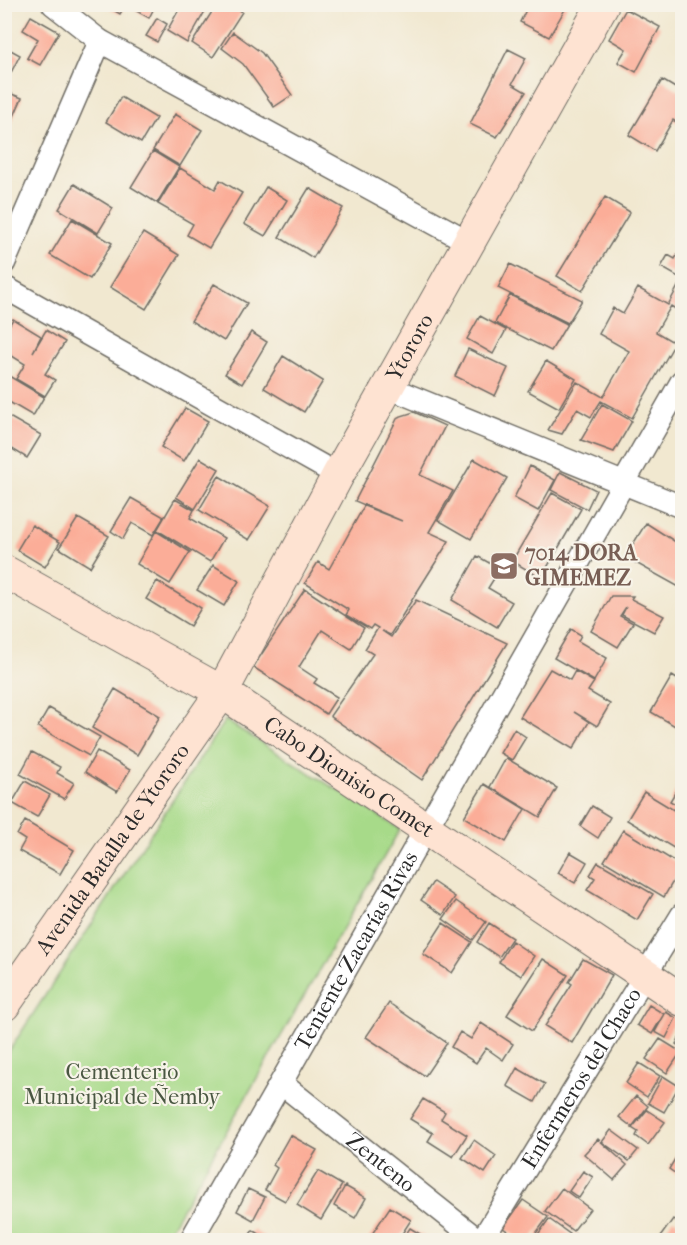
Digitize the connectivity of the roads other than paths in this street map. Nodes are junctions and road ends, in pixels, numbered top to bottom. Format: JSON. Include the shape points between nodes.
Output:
{"nodes":[{"id":1,"x":53,"y":4,"type":"edge"},
{"id":2,"x":603,"y":4,"type":"edge"},
{"id":3,"x":100,"y":41,"type":"junction"},
{"id":4,"x":469,"y":242,"type":"junction"},
{"id":5,"x":4,"y":263,"type":"edge"},
{"id":6,"x":4,"y":286,"type":"edge"},
{"id":7,"x":682,"y":381,"type":"edge"},
{"id":8,"x":390,"y":388,"type":"junction"},
{"id":9,"x":338,"y":475,"type":"junction"},
{"id":10,"x":625,"y":483,"type":"junction"},
{"id":11,"x":682,"y":507,"type":"edge"},
{"id":12,"x":4,"y":571,"type":"edge"},
{"id":13,"x":222,"y":692,"type":"junction"},
{"id":14,"x":427,"y":828,"type":"junction"},
{"id":15,"x":682,"y":915,"type":"edge"},
{"id":16,"x":644,"y":974,"type":"junction"},
{"id":17,"x":682,"y":1000,"type":"edge"},
{"id":18,"x":4,"y":1005,"type":"edge"},
{"id":19,"x":282,"y":1084,"type":"junction"},
{"id":20,"x":191,"y":1240,"type":"edge"},
{"id":21,"x":480,"y":1240,"type":"edge"}],
"edges":[{"from":1,"to":3,"type":"street"},
{"from":2,"to":4,"type":"street","name":"Ytororo"},
{"from":3,"to":4,"type":"street"},
{"from":3,"to":5,"type":"street"},
{"from":4,"to":8,"type":"street","name":"Ytororo"},
{"from":6,"to":9,"type":"street"},
{"from":7,"to":10,"type":"street","name":"Teniente Zacarías Rivas"},
{"from":8,"to":9,"type":"street","name":"Ytororo"},
{"from":8,"to":10,"type":"street"},
{"from":9,"to":13,"type":"street","name":"Ytororo"},
{"from":10,"to":11,"type":"street"},
{"from":10,"to":14,"type":"street","name":"Teniente Zacarías Rivas"},
{"from":12,"to":13,"type":"street","name":"Cabo Dionisio Comet"},
{"from":13,"to":14,"type":"street","name":"Cabo Dionisio Comet"},
{"from":13,"to":18,"type":"street","name":"Avenida Batalla de Ytororo"},
{"from":14,"to":16,"type":"street","name":"Cabo Dionisio Comet"},
{"from":14,"to":19,"type":"street","name":"Teniente Zacarías Rivas"},
{"from":15,"to":16,"type":"street","name":"Enfermeros del Chaco"},
{"from":16,"to":17,"type":"street","name":"Cabo Dionisio Comet"},
{"from":16,"to":21,"type":"street","name":"Enfermeros del Chaco"},
{"from":19,"to":20,"type":"street","name":"Teniente Zacarías Rivas"},
{"from":19,"to":21,"type":"street","name":"Zenteno"}]}
